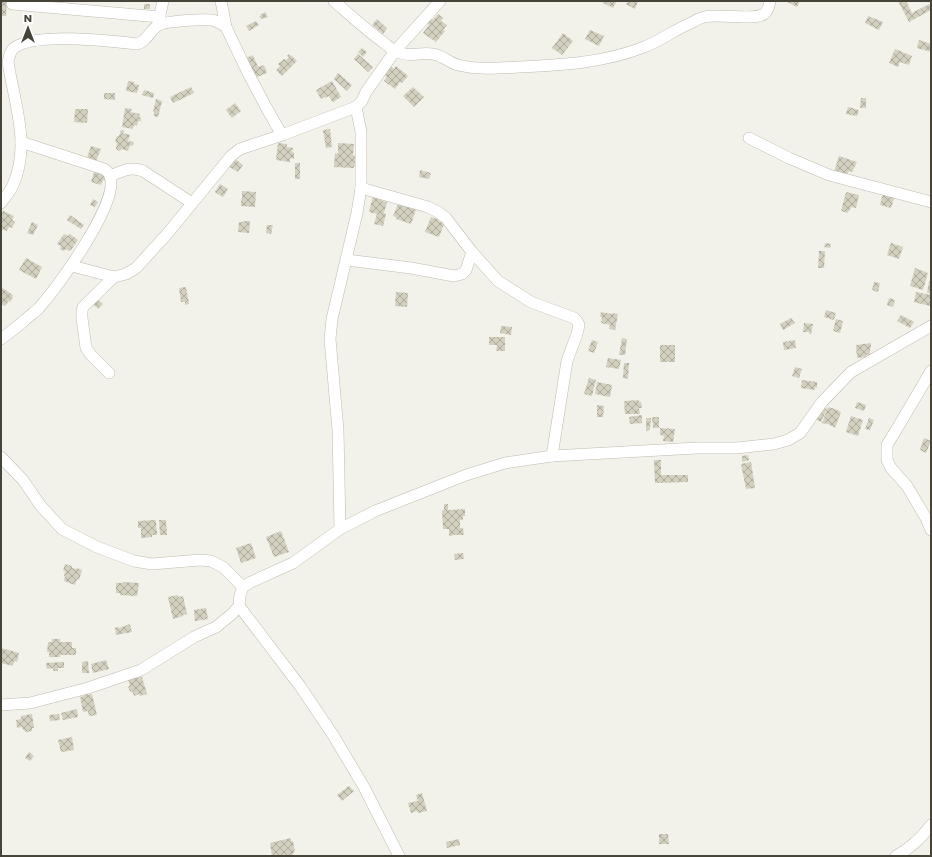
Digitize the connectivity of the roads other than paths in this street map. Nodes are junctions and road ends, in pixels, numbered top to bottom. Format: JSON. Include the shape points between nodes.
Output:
{"nodes":[{"id":1,"x":163,"y":1,"type":"edge"},
{"id":2,"x":221,"y":1,"type":"edge"},
{"id":3,"x":334,"y":1,"type":"edge"},
{"id":4,"x":440,"y":1,"type":"edge"},
{"id":5,"x":770,"y":1,"type":"edge"},
{"id":6,"x":12,"y":4,"type":"dead end"},
{"id":7,"x":159,"y":21,"type":"junction"},
{"id":8,"x":226,"y":27,"type":"junction"},
{"id":9,"x":395,"y":51,"type":"junction"},
{"id":10,"x":6,"y":55,"type":"edge"},
{"id":11,"x":356,"y":107,"type":"junction"},
{"id":12,"x":282,"y":135,"type":"junction"},
{"id":13,"x":750,"y":138,"type":"dead end"},
{"id":14,"x":21,"y":142,"type":"junction"},
{"id":15,"x":110,"y":176,"type":"junction"},
{"id":16,"x":361,"y":188,"type":"junction"},
{"id":17,"x":931,"y":202,"type":"edge"},
{"id":18,"x":1,"y":203,"type":"edge"},
{"id":19,"x":192,"y":203,"type":"junction"},
{"id":20,"x":472,"y":252,"type":"junction"},
{"id":21,"x":347,"y":260,"type":"junction"},
{"id":22,"x":72,"y":266,"type":"junction"},
{"id":23,"x":114,"y":277,"type":"junction"},
{"id":24,"x":931,"y":326,"type":"edge"},
{"id":25,"x":1,"y":339,"type":"edge"},
{"id":26,"x":931,"y":371,"type":"edge"},
{"id":27,"x":109,"y":373,"type":"dead end"},
{"id":28,"x":552,"y":456,"type":"junction"},
{"id":29,"x":1,"y":458,"type":"edge"},
{"id":30,"x":340,"y":529,"type":"junction"},
{"id":31,"x":931,"y":530,"type":"edge"},
{"id":32,"x":243,"y":587,"type":"junction"},
{"id":33,"x":239,"y":606,"type":"junction"},
{"id":34,"x":1,"y":705,"type":"edge"},
{"id":35,"x":931,"y":825,"type":"edge"},
{"id":36,"x":399,"y":856,"type":"edge"},
{"id":37,"x":896,"y":856,"type":"edge"}],
"edges":[{"from":1,"to":7,"type":"street"},
{"from":2,"to":8,"type":"street"},
{"from":3,"to":9,"type":"street"},
{"from":4,"to":9,"type":"street"},
{"from":5,"to":9,"type":"street","via":[[767,11],[759,16],[704,17],[645,47],[613,57],[582,62],[488,69],[459,66],[437,55],[405,55]]},
{"from":6,"to":7,"type":"street"},
{"from":7,"to":8,"type":"street","via":[[212,20]]},
{"from":7,"to":10,"type":"street","via":[[141,44],[68,39],[41,40],[23,43]]},
{"from":8,"to":12,"type":"street","via":[[249,76]]},
{"from":9,"to":11,"type":"street"},
{"from":10,"to":14,"type":"street"},
{"from":11,"to":12,"type":"street"},
{"from":11,"to":16,"type":"street","via":[[361,132]]},
{"from":12,"to":19,"type":"street","via":[[240,149],[231,156]]},
{"from":13,"to":17,"type":"street","via":[[829,175]]},
{"from":14,"to":15,"type":"street","via":[[104,169]]},
{"from":14,"to":18,"type":"street","via":[[19,167],[13,186]]},
{"from":15,"to":19,"type":"street","via":[[136,168]]},
{"from":15,"to":22,"type":"street","via":[[111,186],[104,211]]},
{"from":16,"to":20,"type":"street","via":[[428,206],[446,218]]},
{"from":16,"to":21,"type":"street"},
{"from":19,"to":23,"type":"street","via":[[136,268]]},
{"from":20,"to":21,"type":"street","via":[[466,270],[454,276]]},
{"from":20,"to":28,"type":"street","via":[[498,281],[531,302],[574,318],[579,326],[567,361]]},
{"from":21,"to":30,"type":"street","via":[[332,319],[330,338],[338,430]]},
{"from":22,"to":23,"type":"street"},
{"from":22,"to":25,"type":"street","via":[[38,309]]},
{"from":23,"to":27,"type":"street","via":[[85,304],[82,311],[86,348]]},
{"from":24,"to":28,"type":"street","via":[[851,372],[822,402],[800,433],[788,440],[737,448]]},
{"from":26,"to":31,"type":"street","via":[[886,445],[887,460],[891,468],[907,486]]},
{"from":28,"to":30,"type":"street","via":[[506,463],[466,475]]},
{"from":29,"to":32,"type":"street","via":[[23,480],[40,505],[62,529],[97,548],[134,561],[152,564],[211,561],[223,567]]},
{"from":30,"to":32,"type":"street","via":[[293,563]]},
{"from":32,"to":33,"type":"street"},
{"from":33,"to":34,"type":"street","via":[[216,627],[194,637],[141,670],[88,688],[30,703]]},
{"from":33,"to":36,"type":"street","via":[[300,686],[333,735],[364,787]]},
{"from":35,"to":37,"type":"street","via":[[924,834]]}]}
